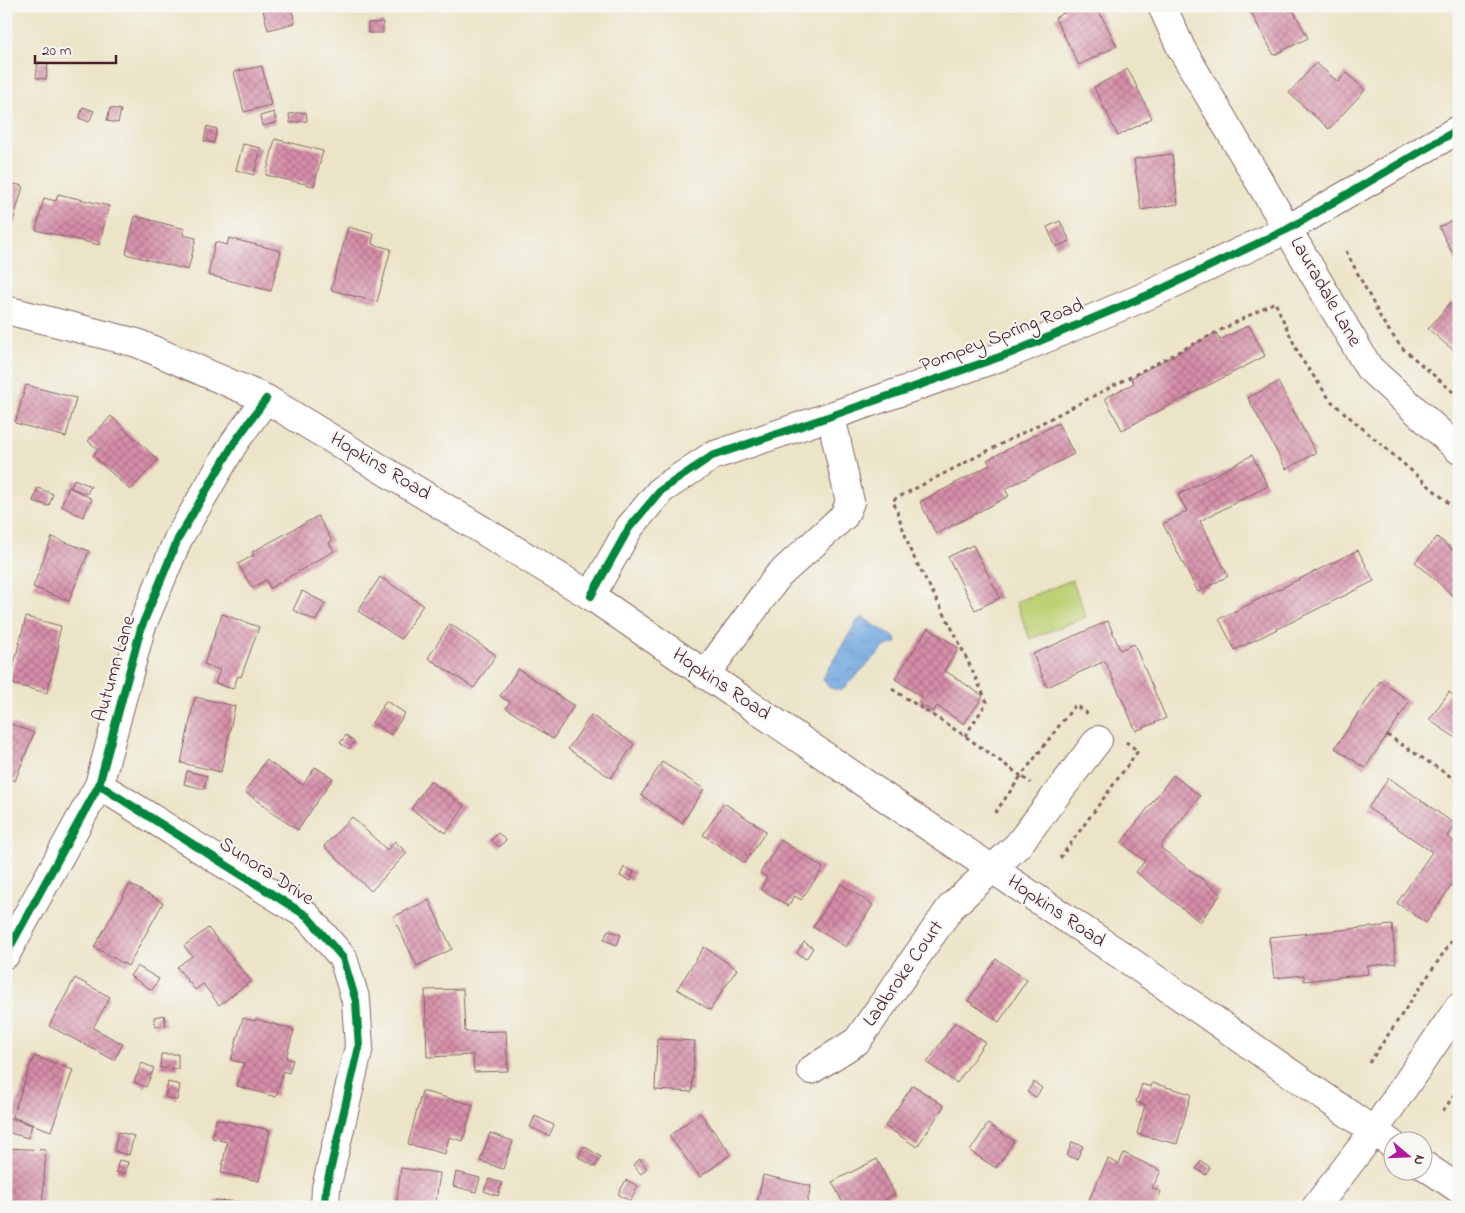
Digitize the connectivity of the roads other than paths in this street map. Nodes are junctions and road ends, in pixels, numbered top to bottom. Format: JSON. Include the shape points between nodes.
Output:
{"nodes":[{"id":1,"x":1162,"y":6,"type":"edge"},
{"id":2,"x":1459,"y":128,"type":"edge"},
{"id":3,"x":1288,"y":229,"type":"junction"},
{"id":4,"x":6,"y":310,"type":"edge"},
{"id":5,"x":266,"y":399,"type":"junction"},
{"id":6,"x":830,"y":416,"type":"junction"},
{"id":7,"x":1459,"y":450,"type":"edge"},
{"id":8,"x":591,"y":596,"type":"junction"},
{"id":9,"x":705,"y":674,"type":"junction"},
{"id":10,"x":1104,"y":732,"type":"road end"},
{"id":11,"x":99,"y":785,"type":"junction"},
{"id":12,"x":992,"y":869,"type":"junction"},
{"id":13,"x":6,"y":954,"type":"edge"},
{"id":14,"x":1459,"y":1007,"type":"edge"},
{"id":15,"x":811,"y":1070,"type":"dead end"},
{"id":16,"x":1388,"y":1130,"type":"edge"},
{"id":17,"x":1382,"y":1137,"type":"edge"},
{"id":18,"x":1382,"y":1139,"type":"edge"},
{"id":19,"x":1432,"y":1170,"type":"edge"},
{"id":20,"x":1459,"y":1188,"type":"edge"},
{"id":21,"x":325,"y":1207,"type":"edge"},
{"id":22,"x":1316,"y":1207,"type":"edge"}],
"edges":[{"from":1,"to":3,"type":"street","name":"Lauradale Lane","via":[[1181,48]]},
{"from":2,"to":3,"type":"street","name":"Pompey Spring Road"},
{"from":3,"to":6,"type":"street","name":"Pompey Spring Road","via":[[1153,293],[1011,353]]},
{"from":3,"to":7,"type":"street","name":"Lauradale Lane","via":[[1369,368]]},
{"from":4,"to":5,"type":"street","name":"Hopkins Road","via":[[136,344]]},
{"from":5,"to":8,"type":"street","name":"Hopkins Road"},
{"from":5,"to":11,"type":"street","name":"Autumn Lane","via":[[234,443],[178,539],[141,628]]},
{"from":6,"to":8,"type":"street","name":"Pompey Spring Road","via":[[712,456],[661,490],[629,528]]},
{"from":6,"to":9,"type":"street","via":[[850,502],[844,516],[778,576]]},
{"from":8,"to":9,"type":"street","name":"Hopkins Road"},
{"from":9,"to":12,"type":"street","name":"Hopkins Road"},
{"from":10,"to":12,"type":"street","name":"Ladbroke Court","via":[[1026,835]]},
{"from":11,"to":13,"type":"street","name":"Autumn Lane"},
{"from":11,"to":21,"type":"street","name":"Sunora Drive","via":[[307,916],[343,958],[356,1001],[359,1047],[326,1188]]},
{"from":12,"to":15,"type":"street","name":"Ladbroke Court","via":[[951,907],[857,1041]]},
{"from":12,"to":17,"type":"street","name":"Hopkins Road"},
{"from":14,"to":16,"type":"street"},
{"from":18,"to":22,"type":"street"},
{"from":19,"to":20,"type":"street"}]}
